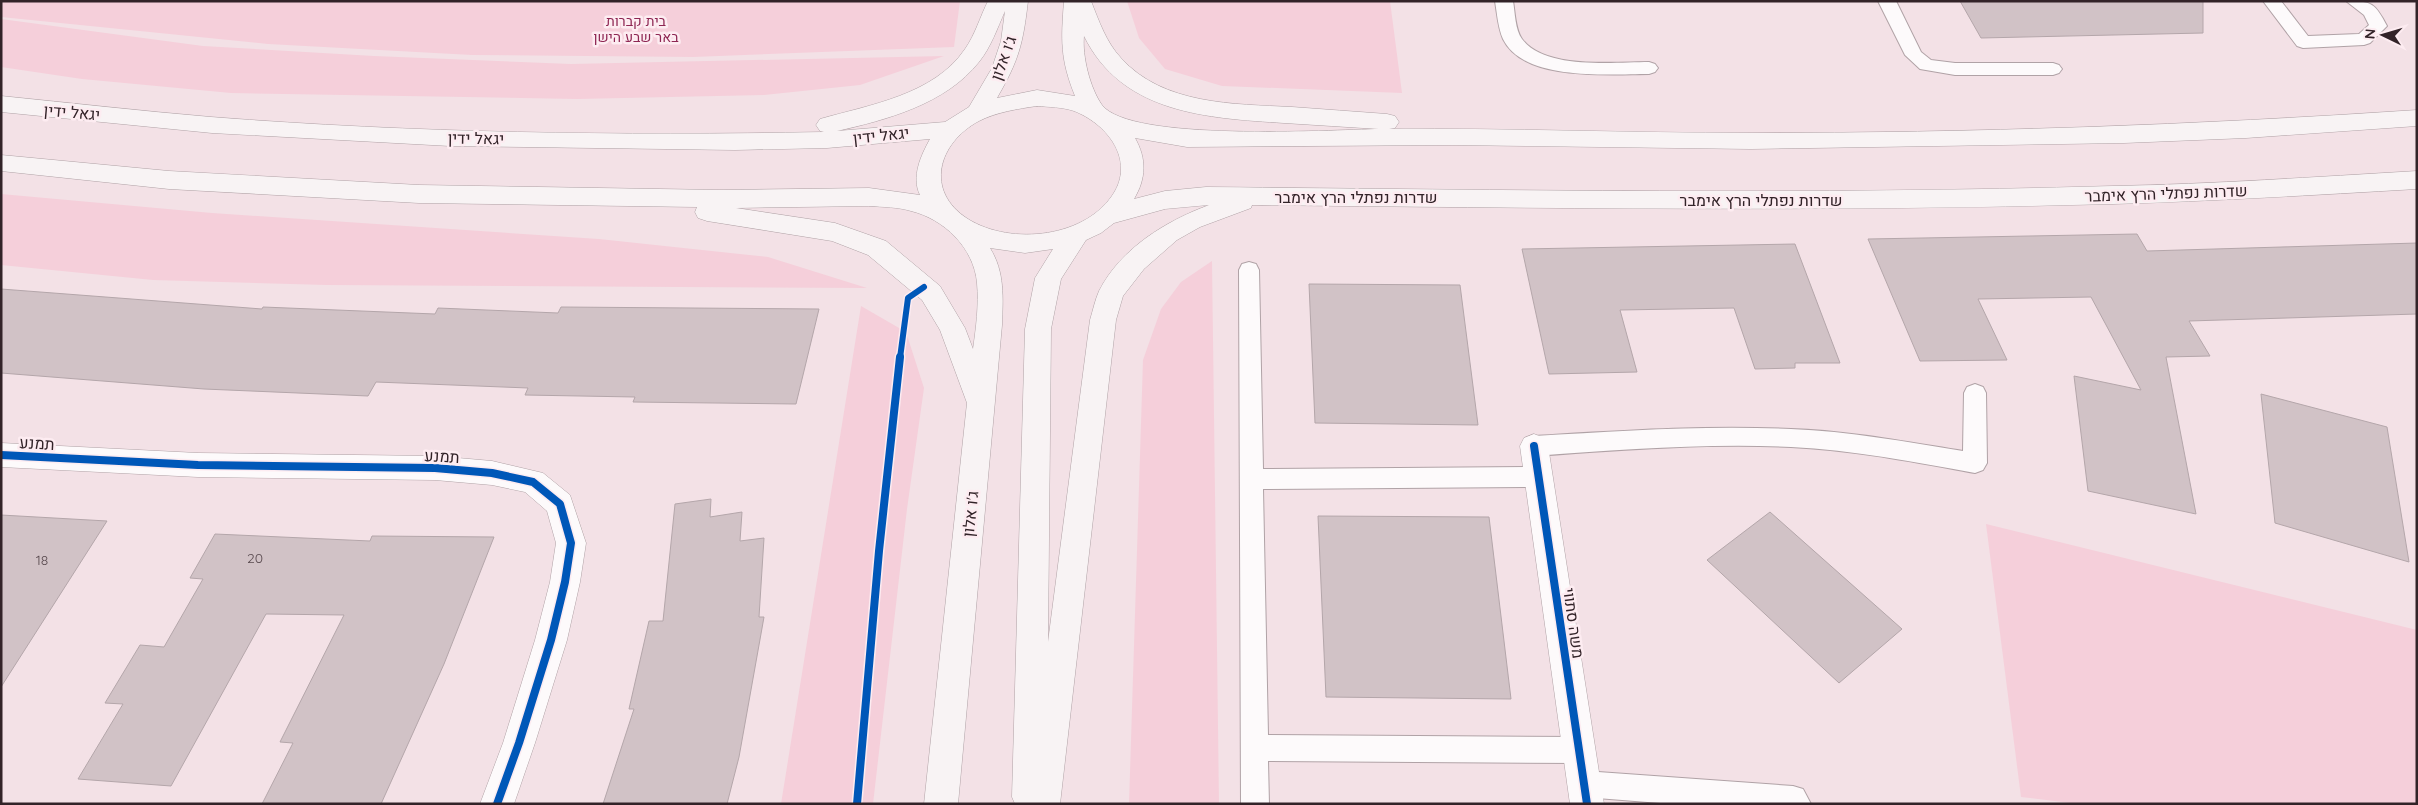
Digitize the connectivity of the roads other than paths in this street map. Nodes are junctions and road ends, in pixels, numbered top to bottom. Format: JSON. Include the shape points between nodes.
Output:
{"nodes":[{"id":1,"x":999,"y":1,"type":"edge"},
{"id":2,"x":1017,"y":1,"type":"edge"},
{"id":3,"x":1075,"y":1,"type":"edge"},
{"id":4,"x":1080,"y":1,"type":"edge"},
{"id":5,"x":1504,"y":1,"type":"edge"},
{"id":6,"x":1887,"y":1,"type":"edge"},
{"id":7,"x":2272,"y":1,"type":"edge"},
{"id":8,"x":2355,"y":1,"type":"edge"},
{"id":9,"x":1649,"y":68,"type":"dead end"},
{"id":10,"x":2054,"y":69,"type":"dead end"},
{"id":11,"x":1,"y":104,"type":"edge"},
{"id":12,"x":1093,"y":110,"type":"junction"},
{"id":13,"x":978,"y":111,"type":"junction"},
{"id":14,"x":2417,"y":118,"type":"edge"},
{"id":15,"x":1114,"y":124,"type":"junction"},
{"id":16,"x":952,"y":129,"type":"junction"},
{"id":17,"x":1648,"y":140,"type":"junction"},
{"id":18,"x":688,"y":142,"type":"junction"},
{"id":19,"x":1,"y":163,"type":"edge"},
{"id":20,"x":2417,"y":180,"type":"edge"},
{"id":21,"x":609,"y":197,"type":"junction"},
{"id":22,"x":1257,"y":197,"type":"junction"},
{"id":23,"x":941,"y":212,"type":"junction"},
{"id":24,"x":1106,"y":216,"type":"junction"},
{"id":25,"x":965,"y":230,"type":"junction"},
{"id":26,"x":1077,"y":233,"type":"junction"},
{"id":27,"x":1250,"y":270,"type":"dead end"},
{"id":28,"x":1975,"y":393,"type":"dead end"},
{"id":29,"x":981,"y":404,"type":"junction"},
{"id":30,"x":1534,"y":446,"type":"joint"},
{"id":31,"x":1,"y":455,"type":"edge"},
{"id":32,"x":1539,"y":477,"type":"junction"},
{"id":33,"x":1251,"y":479,"type":"junction"},
{"id":34,"x":1254,"y":748,"type":"junction"},
{"id":35,"x":1580,"y":750,"type":"junction"},
{"id":36,"x":1586,"y":794,"type":"edge"},
{"id":37,"x":497,"y":804,"type":"edge"},
{"id":38,"x":941,"y":804,"type":"edge"},
{"id":39,"x":1029,"y":804,"type":"edge"},
{"id":40,"x":1043,"y":804,"type":"edge"},
{"id":41,"x":1255,"y":804,"type":"edge"},
{"id":42,"x":1797,"y":804,"type":"edge"}],
"edges":[{"from":1,"to":18,"type":"main road","via":[[971,58],[916,99],[863,118]]},
{"from":2,"to":13,"type":"main road","name":"ג'ו אלון","via":[[1012,41],[1003,68]]},
{"from":3,"to":12,"type":"main road","via":[[1072,46],[1077,73]]},
{"from":4,"to":17,"type":"main road","via":[[1098,44],[1118,70],[1170,99],[1226,111]]},
{"from":5,"to":9,"type":"lane","via":[[1513,41],[1530,56],[1559,65]]},
{"from":6,"to":10,"type":"lane","via":[[1914,55],[1926,65],[1955,69]]},
{"from":7,"to":8,"type":"lane","via":[[2303,42],[2334,42],[2364,39],[2378,26],[2371,12]]},
{"from":11,"to":18,"type":"main road","name":"יגאל ידין","via":[[212,125],[450,138]]},
{"from":12,"to":13,"type":"main road","via":[[1067,101],[1037,98],[1006,102]]},
{"from":12,"to":15,"type":"main road"},
{"from":13,"to":16,"type":"main road"},
{"from":14,"to":17,"type":"main road","via":[[2134,134]]},
{"from":15,"to":17,"type":"main road","via":[[1188,139],[1452,137]]},
{"from":15,"to":24,"type":"main road","via":[[1130,145],[1134,169],[1126,194]]},
{"from":16,"to":18,"type":"main road","name":"יגאל ידין","via":[[828,140]]},
{"from":16,"to":23,"type":"main road","via":[[936,148],[928,170],[930,192]]},
{"from":19,"to":21,"type":"main road","via":[[168,180],[419,194]]},
{"from":20,"to":22,"type":"main road","name":"שדרות נפתלי הרץ אימבר","via":[[2162,194],[1810,200]]},
{"from":21,"to":23,"type":"main road","via":[[869,197],[913,202]]},
{"from":21,"to":29,"type":"main road","via":[[835,232],[877,248],[931,293],[952,328]]},
{"from":22,"to":24,"type":"main road","name":"שדרות נפתלי הרץ אימבר","via":[[1206,196],[1165,200]]},
{"from":22,"to":40,"type":"main road","via":[[1192,221],[1168,234],[1135,262],[1110,293],[1103,320]]},
{"from":23,"to":25,"type":"main road"},
{"from":24,"to":26,"type":"main road"},
{"from":25,"to":26,"type":"main road","via":[[990,240],[1019,244],[1048,242]]},
{"from":25,"to":29,"type":"main road","name":"ג'ו אלון","via":[[983,257],[990,282]]},
{"from":26,"to":39,"type":"main road","via":[[1048,278],[1038,328]]},
{"from":27,"to":33,"type":"lane"},
{"from":28,"to":30,"type":"lane","via":[[1975,463],[1889,448],[1792,438],[1636,439]]},
{"from":29,"to":38,"type":"main road","name":"ג'ו אלון"},
{"from":30,"to":32,"type":"street","name":"משה סתווי"},
{"from":31,"to":37,"type":"street","name":"תמנע","via":[[198,465],[435,468],[492,473],[533,482],[560,504],[571,543],[551,640]]},
{"from":32,"to":33,"type":"lane"},
{"from":32,"to":35,"type":"street","name":"משה סתווי"},
{"from":33,"to":34,"type":"lane"},
{"from":34,"to":35,"type":"lane"},
{"from":34,"to":41,"type":"lane"},
{"from":35,"to":36,"type":"street","name":"משה סתווי"},
{"from":36,"to":42,"type":"lane","via":[[1793,799]]}]}
